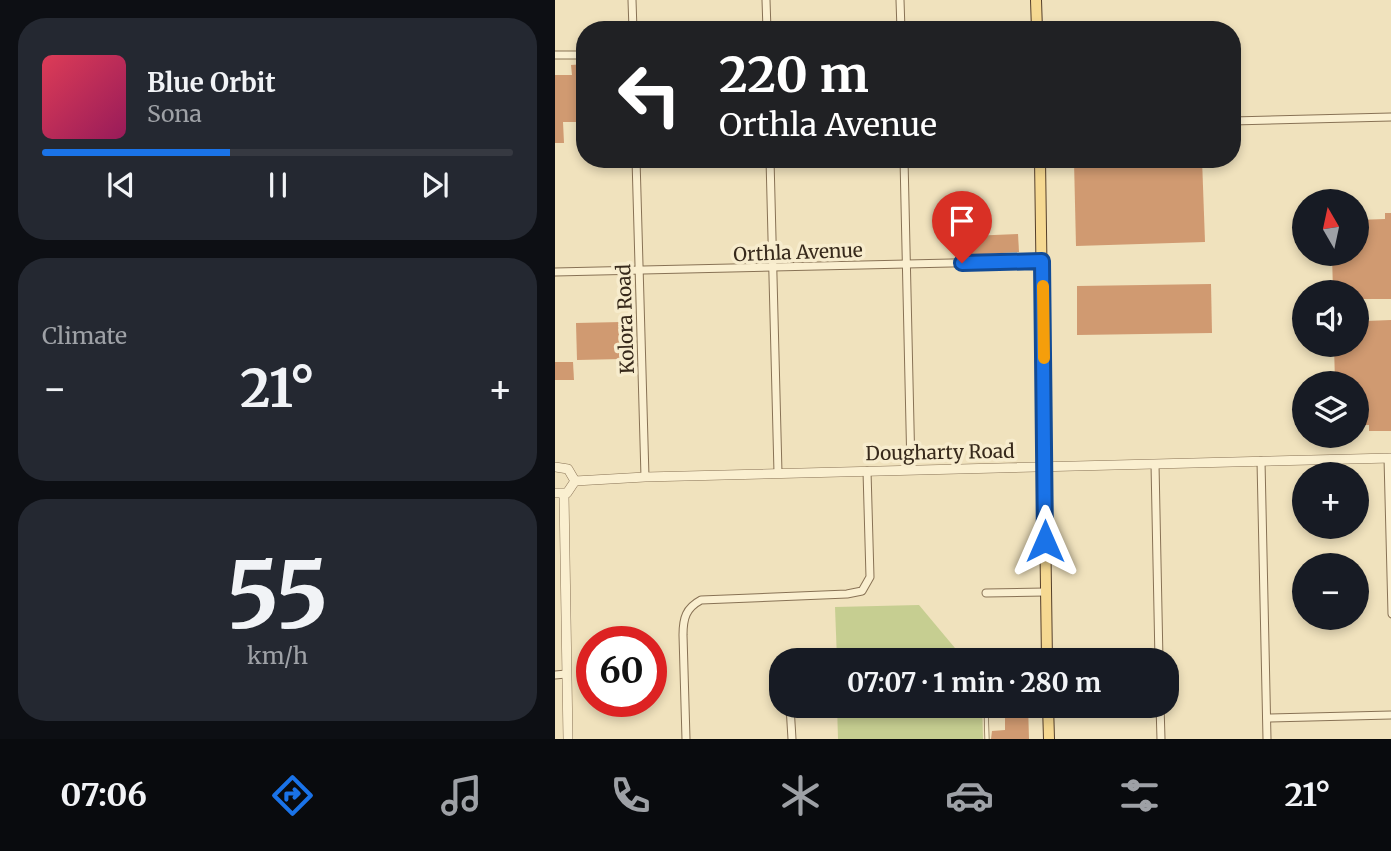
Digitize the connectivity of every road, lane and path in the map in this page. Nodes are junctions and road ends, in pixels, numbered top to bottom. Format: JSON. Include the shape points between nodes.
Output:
{"nodes":[{"id":1,"x":632,"y":0,"type":"edge"},
{"id":2,"x":766,"y":0,"type":"edge"},
{"id":3,"x":900,"y":0,"type":"edge"},
{"id":4,"x":1036,"y":0,"type":"edge"},
{"id":5,"x":633,"y":21,"type":"edge"},
{"id":6,"x":767,"y":21,"type":"edge"},
{"id":7,"x":901,"y":21,"type":"edge"},
{"id":8,"x":1037,"y":21,"type":"edge"},
{"id":9,"x":576,"y":54,"type":"edge"},
{"id":10,"x":555,"y":55,"type":"edge"},
{"id":11,"x":1391,"y":117,"type":"edge"},
{"id":12,"x":1241,"y":121,"type":"edge"},
{"id":13,"x":636,"y":168,"type":"edge"},
{"id":14,"x":770,"y":168,"type":"edge"},
{"id":15,"x":904,"y":168,"type":"edge"},
{"id":16,"x":1040,"y":168,"type":"edge"},
{"id":17,"x":1042,"y":261,"type":"junction"},
{"id":18,"x":906,"y":264,"type":"junction"},
{"id":19,"x":772,"y":268,"type":"junction"},
{"id":20,"x":639,"y":271,"type":"junction"},
{"id":21,"x":555,"y":272,"type":"edge"},
{"id":22,"x":1390,"y":458,"type":"edge"},
{"id":23,"x":1261,"y":461,"type":"junction"},
{"id":24,"x":1155,"y":464,"type":"junction"},
{"id":25,"x":1045,"y":466,"type":"junction"},
{"id":26,"x":555,"y":467,"type":"edge"},
{"id":27,"x":911,"y":470,"type":"junction"},
{"id":28,"x":867,"y":471,"type":"junction"},
{"id":29,"x":778,"y":473,"type":"junction"},
{"id":30,"x":645,"y":477,"type":"junction"},
{"id":31,"x":575,"y":481,"type":"junction"},
{"id":32,"x":560,"y":494,"type":"edge"},
{"id":33,"x":1045,"y":592,"type":"junction"},
{"id":34,"x":985,"y":593,"type":"dead end"},
{"id":35,"x":1391,"y":599,"type":"edge"},
{"id":36,"x":1391,"y":614,"type":"edge"},
{"id":37,"x":1047,"y":648,"type":"edge"},
{"id":38,"x":1159,"y":648,"type":"edge"},
{"id":39,"x":566,"y":674,"type":"junction"},
{"id":40,"x":555,"y":675,"type":"edge"},
{"id":41,"x":1391,"y":715,"type":"edge"},
{"id":42,"x":791,"y":718,"type":"edge"},
{"id":43,"x":986,"y":718,"type":"edge"},
{"id":44,"x":1048,"y":718,"type":"edge"},
{"id":45,"x":1160,"y":718,"type":"edge"},
{"id":46,"x":1267,"y":718,"type":"junction"},
{"id":47,"x":568,"y":739,"type":"edge"},
{"id":48,"x":686,"y":739,"type":"edge"},
{"id":49,"x":792,"y":739,"type":"edge"},
{"id":50,"x":987,"y":739,"type":"edge"},
{"id":51,"x":1049,"y":739,"type":"edge"},
{"id":52,"x":1161,"y":739,"type":"edge"},
{"id":53,"x":1267,"y":739,"type":"edge"}],
"edges":[{"from":1,"to":5,"type":"street"},
{"from":2,"to":6,"type":"street"},
{"from":3,"to":7,"type":"street"},
{"from":4,"to":8,"type":"main road"},
{"from":9,"to":10,"type":"street"},
{"from":11,"to":12,"type":"street"},
{"from":13,"to":20,"type":"street","name":"Kolora Road"},
{"from":14,"to":19,"type":"street"},
{"from":15,"to":18,"type":"street"},
{"from":16,"to":17,"type":"main road"},
{"from":17,"to":18,"type":"street","name":"Orthla Avenue"},
{"from":17,"to":25,"type":"main road"},
{"from":18,"to":19,"type":"street","name":"Orthla Avenue"},
{"from":18,"to":27,"type":"street"},
{"from":19,"to":20,"type":"street","name":"Orthla Avenue"},
{"from":19,"to":29,"type":"street"},
{"from":20,"to":21,"type":"street","name":"Orthla Avenue"},
{"from":20,"to":30,"type":"street","name":"Kolora Road"},
{"from":22,"to":23,"type":"street","name":"Dougharty Road"},
{"from":22,"to":35,"type":"street"},
{"from":23,"to":24,"type":"street","name":"Dougharty Road"},
{"from":23,"to":46,"type":"street"},
{"from":24,"to":25,"type":"street","name":"Dougharty Road"},
{"from":24,"to":38,"type":"street"},
{"from":25,"to":27,"type":"street","name":"Dougharty Road"},
{"from":25,"to":33,"type":"main road"},
{"from":26,"to":31,"type":"street","via":[[568,468]]},
{"from":27,"to":28,"type":"street","name":"Dougharty Road"},
{"from":28,"to":29,"type":"street","name":"Dougharty Road"},
{"from":28,"to":48,"type":"street","via":[[870,577],[862,591],[701,600],[687,611],[683,628]]},
{"from":29,"to":30,"type":"street","name":"Dougharty Road"},
{"from":30,"to":31,"type":"street","name":"Dougharty Road"},
{"from":31,"to":32,"type":"street","via":[[571,490]]},
{"from":32,"to":39,"type":"street"},
{"from":33,"to":34,"type":"street"},
{"from":33,"to":37,"type":"main road"},
{"from":35,"to":36,"type":"street"},
{"from":39,"to":40,"type":"street"},
{"from":39,"to":47,"type":"street"},
{"from":41,"to":46,"type":"street"},
{"from":42,"to":49,"type":"street"},
{"from":43,"to":50,"type":"lane"},
{"from":44,"to":51,"type":"main road"},
{"from":45,"to":52,"type":"street"},
{"from":46,"to":53,"type":"street"}]}
